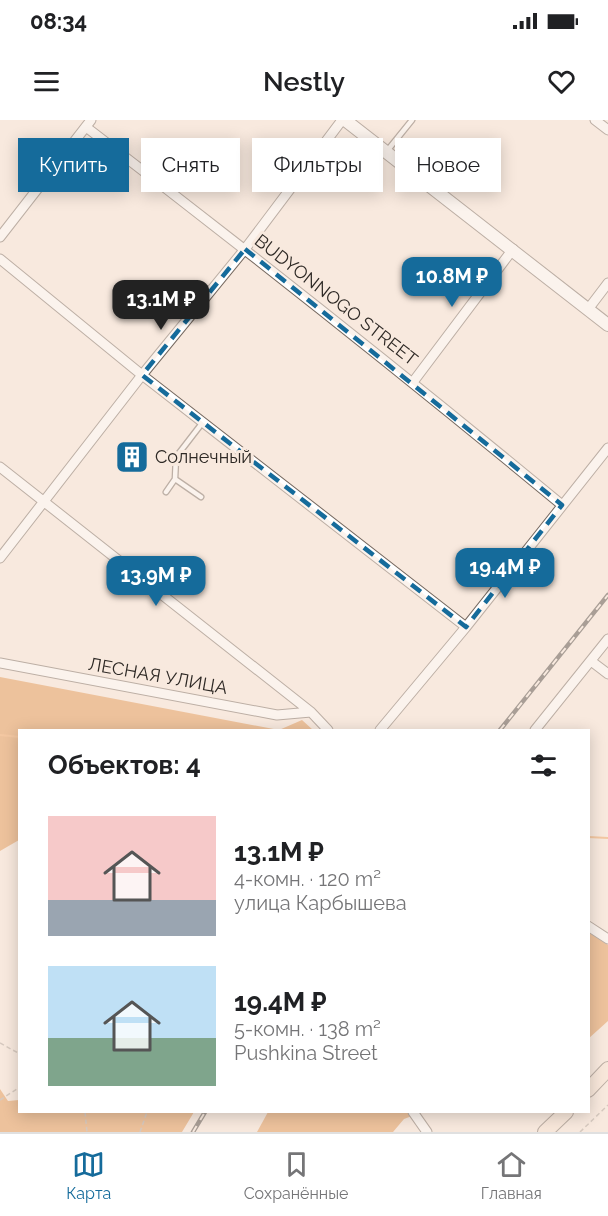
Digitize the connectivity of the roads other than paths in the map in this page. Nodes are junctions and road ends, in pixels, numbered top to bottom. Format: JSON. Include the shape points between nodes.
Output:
{"nodes":[{"id":1,"x":344,"y":120,"type":"edge"},
{"id":2,"x":412,"y":120,"type":"edge"},
{"id":3,"x":595,"y":120,"type":"edge"},
{"id":4,"x":89,"y":123,"type":"edge"},
{"id":5,"x":608,"y":130,"type":"edge"},
{"id":6,"x":386,"y":152,"type":"junction"},
{"id":7,"x":0,"y":237,"type":"edge"},
{"id":8,"x":245,"y":249,"type":"junction"},
{"id":9,"x":513,"y":249,"type":"junction"},
{"id":10,"x":0,"y":259,"type":"edge"},
{"id":11,"x":608,"y":283,"type":"edge"},
{"id":12,"x":589,"y":308,"type":"junction"},
{"id":13,"x":608,"y":325,"type":"edge"},
{"id":14,"x":142,"y":375,"type":"junction"},
{"id":15,"x":413,"y":382,"type":"junction"},
{"id":16,"x":202,"y":422,"type":"junction"},
{"id":17,"x":608,"y":448,"type":"edge"},
{"id":18,"x":0,"y":467,"type":"edge"},
{"id":19,"x":175,"y":479,"type":"junction"},
{"id":20,"x":166,"y":492,"type":"dead end"},
{"id":21,"x":201,"y":497,"type":"dead end"},
{"id":22,"x":44,"y":502,"type":"junction"},
{"id":23,"x":562,"y":505,"type":"junction"},
{"id":24,"x":0,"y":558,"type":"edge"},
{"id":25,"x":466,"y":627,"type":"junction"},
{"id":26,"x":608,"y":639,"type":"edge"},
{"id":27,"x":591,"y":661,"type":"junction"},
{"id":28,"x":0,"y":663,"type":"edge"},
{"id":29,"x":608,"y":674,"type":"edge"},
{"id":30,"x":311,"y":712,"type":"junction"},
{"id":31,"x":326,"y":729,"type":"edge"},
{"id":32,"x":381,"y":729,"type":"edge"},
{"id":33,"x":536,"y":729,"type":"edge"},
{"id":34,"x":590,"y":927,"type":"edge"},
{"id":35,"x":608,"y":939,"type":"edge"},
{"id":36,"x":608,"y":1069,"type":"edge"},
{"id":37,"x":590,"y":1088,"type":"edge"},
{"id":38,"x":414,"y":1113,"type":"edge"},
{"id":39,"x":565,"y":1113,"type":"edge"},
{"id":40,"x":427,"y":1132,"type":"edge"},
{"id":41,"x":545,"y":1132,"type":"edge"}],
"edges":[{"from":1,"to":6,"type":"street"},
{"from":1,"to":8,"type":"street"},
{"from":2,"to":6,"type":"lane"},
{"from":3,"to":5,"type":"street"},
{"from":4,"to":7,"type":"street"},
{"from":4,"to":8,"type":"street","name":"BUDYONNOGO STREET"},
{"from":6,"to":9,"type":"street"},
{"from":8,"to":14,"type":"street"},
{"from":8,"to":15,"type":"street","name":"BUDYONNOGO STREET"},
{"from":9,"to":12,"type":"street"},
{"from":9,"to":15,"type":"street"},
{"from":10,"to":14,"type":"street"},
{"from":11,"to":12,"type":"street"},
{"from":12,"to":13,"type":"street"},
{"from":14,"to":16,"type":"street"},
{"from":14,"to":22,"type":"street"},
{"from":15,"to":23,"type":"street","name":"BUDYONNOGO STREET"},
{"from":16,"to":19,"type":"lane","via":[[176,457]]},
{"from":16,"to":25,"type":"street"},
{"from":17,"to":23,"type":"street"},
{"from":18,"to":22,"type":"street"},
{"from":19,"to":20,"type":"lane"},
{"from":19,"to":21,"type":"lane"},
{"from":22,"to":24,"type":"street"},
{"from":22,"to":30,"type":"street"},
{"from":23,"to":25,"type":"street"},
{"from":25,"to":32,"type":"street"},
{"from":26,"to":27,"type":"street"},
{"from":27,"to":29,"type":"street"},
{"from":27,"to":33,"type":"street"},
{"from":28,"to":30,"type":"street","name":"ЛЕСНАЯ УЛИЦА","via":[[277,715]]},
{"from":30,"to":31,"type":"street"},
{"from":34,"to":35,"type":"street"},
{"from":36,"to":37,"type":"main road"},
{"from":38,"to":40,"type":"street"},
{"from":39,"to":41,"type":"main road"}]}
